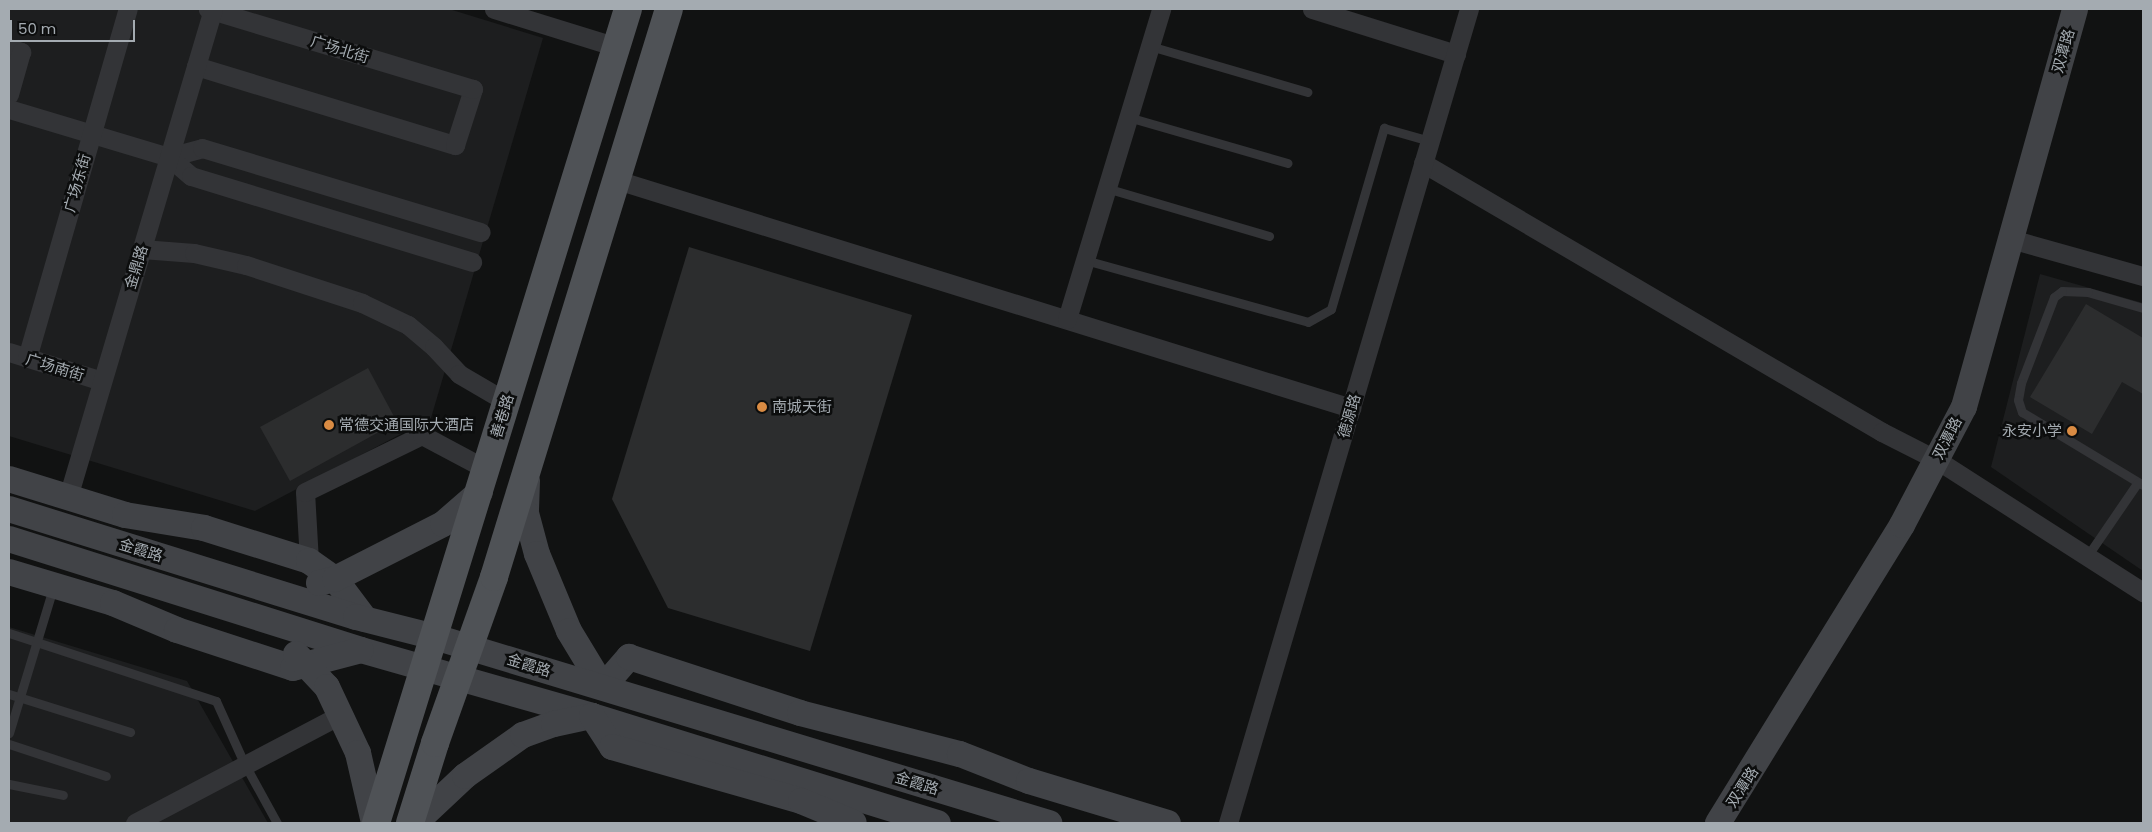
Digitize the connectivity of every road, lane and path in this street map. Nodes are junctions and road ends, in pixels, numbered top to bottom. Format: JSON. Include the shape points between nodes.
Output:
{"nodes":[{"id":1,"x":128,"y":9,"type":"edge"},
{"id":2,"x":212,"y":9,"type":"edge"},
{"id":3,"x":494,"y":9,"type":"edge"},
{"id":4,"x":628,"y":9,"type":"edge"},
{"id":5,"x":669,"y":9,"type":"edge"},
{"id":6,"x":1161,"y":9,"type":"edge"},
{"id":7,"x":1469,"y":9,"type":"edge"},
{"id":8,"x":2075,"y":9,"type":"edge"},
{"id":9,"x":1319,"y":10,"type":"edge"},
{"id":10,"x":1150,"y":46,"type":"junction"},
{"id":11,"x":617,"y":47,"type":"junction"},
{"id":12,"x":9,"y":48,"type":"edge"},
{"id":13,"x":1456,"y":54,"type":"junction"},
{"id":14,"x":196,"y":66,"type":"junction"},
{"id":15,"x":1307,"y":92,"type":"dead end"},
{"id":16,"x":9,"y":94,"type":"edge"},
{"id":17,"x":9,"y":110,"type":"edge"},
{"id":18,"x":1128,"y":117,"type":"junction"},
{"id":19,"x":92,"y":134,"type":"junction"},
{"id":20,"x":1430,"y":142,"type":"junction"},
{"id":21,"x":169,"y":157,"type":"junction"},
{"id":22,"x":1423,"y":163,"type":"junction"},
{"id":23,"x":1287,"y":164,"type":"dead end"},
{"id":24,"x":617,"y":180,"type":"junction"},
{"id":25,"x":1106,"y":188,"type":"junction"},
{"id":26,"x":481,"y":232,"type":"dead end"},
{"id":27,"x":1269,"y":236,"type":"dead end"},
{"id":28,"x":2011,"y":239,"type":"junction"},
{"id":29,"x":142,"y":249,"type":"junction"},
{"id":30,"x":1085,"y":260,"type":"junction"},
{"id":31,"x":472,"y":262,"type":"dead end"},
{"id":32,"x":2143,"y":276,"type":"edge"},
{"id":33,"x":2143,"y":308,"type":"edge"},
{"id":34,"x":1067,"y":319,"type":"junction"},
{"id":35,"x":9,"y":352,"type":"edge"},
{"id":36,"x":27,"y":358,"type":"junction"},
{"id":37,"x":102,"y":381,"type":"junction"},
{"id":38,"x":507,"y":402,"type":"junction"},
{"id":39,"x":1351,"y":408,"type":"junction"},
{"id":40,"x":1936,"y":460,"type":"junction"},
{"id":41,"x":527,"y":470,"type":"junction"},
{"id":42,"x":9,"y":479,"type":"edge"},
{"id":43,"x":483,"y":480,"type":"junction"},
{"id":44,"x":2140,"y":483,"type":"edge"},
{"id":45,"x":68,"y":497,"type":"junction"},
{"id":46,"x":9,"y":509,"type":"edge"},
{"id":47,"x":60,"y":524,"type":"junction"},
{"id":48,"x":9,"y":539,"type":"edge"},
{"id":49,"x":2088,"y":555,"type":"junction"},
{"id":50,"x":310,"y":561,"type":"junction"},
{"id":51,"x":9,"y":572,"type":"edge"},
{"id":52,"x":335,"y":579,"type":"junction"},
{"id":53,"x":53,"y":586,"type":"junction"},
{"id":54,"x":257,"y":586,"type":"junction"},
{"id":55,"x":2143,"y":592,"type":"edge"},
{"id":56,"x":238,"y":611,"type":"junction"},
{"id":57,"x":365,"y":619,"type":"junction"},
{"id":58,"x":9,"y":633,"type":"edge"},
{"id":59,"x":435,"y":637,"type":"junction"},
{"id":60,"x":36,"y":641,"type":"junction"},
{"id":61,"x":470,"y":648,"type":"junction"},
{"id":62,"x":360,"y":650,"type":"junction"},
{"id":63,"x":308,"y":666,"type":"junction"},
{"id":64,"x":424,"y":667,"type":"junction"},
{"id":65,"x":458,"y":677,"type":"junction"},
{"id":66,"x":603,"y":687,"type":"junction"},
{"id":67,"x":9,"y":694,"type":"edge"},
{"id":68,"x":20,"y":698,"type":"junction"},
{"id":69,"x":800,"y":713,"type":"junction"},
{"id":70,"x":340,"y":715,"type":"junction"},
{"id":71,"x":592,"y":716,"type":"junction"},
{"id":72,"x":130,"y":732,"type":"dead end"},
{"id":73,"x":9,"y":733,"type":"edge"},
{"id":74,"x":9,"y":744,"type":"edge"},
{"id":75,"x":790,"y":744,"type":"junction"},
{"id":76,"x":244,"y":763,"type":"junction"},
{"id":77,"x":106,"y":776,"type":"dead end"},
{"id":78,"x":9,"y":784,"type":"edge"},
{"id":79,"x":62,"y":795,"type":"dead end"},
{"id":80,"x":843,"y":815,"type":"edge"},
{"id":81,"x":135,"y":823,"type":"edge"},
{"id":82,"x":277,"y":823,"type":"edge"},
{"id":83,"x":375,"y":823,"type":"edge"},
{"id":84,"x":410,"y":823,"type":"edge"},
{"id":85,"x":415,"y":823,"type":"edge"},
{"id":86,"x":938,"y":823,"type":"edge"},
{"id":87,"x":1049,"y":823,"type":"edge"},
{"id":88,"x":1168,"y":823,"type":"edge"},
{"id":89,"x":1228,"y":823,"type":"edge"},
{"id":90,"x":1718,"y":823,"type":"edge"}],
"edges":[{"from":1,"to":19,"type":"street","name":"广场东街"},
{"from":2,"to":14,"type":"street","name":"金鼎路"},
{"from":2,"to":14,"type":"street","name":"广场北街","via":[[472,89],[455,145]]},
{"from":3,"to":11,"type":"street"},
{"from":4,"to":11,"type":"main road","name":"善卷路"},
{"from":5,"to":24,"type":"main road"},
{"from":6,"to":10,"type":"street"},
{"from":7,"to":13,"type":"street","name":"德源路"},
{"from":8,"to":28,"type":"street","name":"双潭路"},
{"from":9,"to":13,"type":"street"},
{"from":10,"to":15,"type":"lane"},
{"from":10,"to":18,"type":"street"},
{"from":11,"to":38,"type":"main road","name":"善卷路"},
{"from":12,"to":16,"type":"street","via":[[21,52]]},
{"from":13,"to":20,"type":"street","name":"德源路"},
{"from":14,"to":21,"type":"street","name":"金鼎路"},
{"from":17,"to":19,"type":"street"},
{"from":18,"to":23,"type":"lane"},
{"from":18,"to":25,"type":"street"},
{"from":19,"to":21,"type":"street"},
{"from":19,"to":36,"type":"street","name":"广场东街"},
{"from":20,"to":22,"type":"street","name":"德源路"},
{"from":20,"to":30,"type":"lane","via":[[1384,128],[1331,309],[1308,322]]},
{"from":21,"to":26,"type":"street","via":[[202,148]]},
{"from":21,"to":29,"type":"street","name":"金鼎路"},
{"from":21,"to":31,"type":"street","via":[[191,176]]},
{"from":22,"to":39,"type":"street","name":"德源路"},
{"from":22,"to":40,"type":"street","via":[[1882,432]]},
{"from":24,"to":34,"type":"street"},
{"from":24,"to":41,"type":"main road"},
{"from":25,"to":27,"type":"lane"},
{"from":25,"to":30,"type":"street"},
{"from":28,"to":32,"type":"street"},
{"from":28,"to":40,"type":"street","name":"双潭路","via":[[1964,407]]},
{"from":29,"to":37,"type":"street","name":"金鼎路"},
{"from":29,"to":38,"type":"street","via":[[194,253],[246,265],[362,303],[408,326],[434,347],[459,374]]},
{"from":30,"to":34,"type":"street"},
{"from":33,"to":44,"type":"lane","via":[[2088,292],[2062,291],[2054,296],[2020,383],[2018,400],[2022,412]]},
{"from":34,"to":39,"type":"street"},
{"from":35,"to":36,"type":"street","name":"广场南街"},
{"from":36,"to":37,"type":"street","name":"广场南街"},
{"from":37,"to":45,"type":"street","name":"金鼎路"},
{"from":38,"to":43,"type":"main road","name":"善卷路"},
{"from":39,"to":89,"type":"street","name":"德源路"},
{"from":40,"to":49,"type":"street"},
{"from":40,"to":90,"type":"street","name":"双潭路","via":[[1902,525]]},
{"from":41,"to":61,"type":"main road"},
{"from":41,"to":66,"type":"street","via":[[526,513],[536,554],[569,631]]},
{"from":42,"to":45,"type":"street"},
{"from":43,"to":50,"type":"street","via":[[422,434],[305,492]]},
{"from":43,"to":52,"type":"street","via":[[444,524]]},
{"from":43,"to":59,"type":"main road","name":"善卷路"},
{"from":44,"to":49,"type":"lane"},
{"from":45,"to":47,"type":"street","name":"金鼎路"},
{"from":45,"to":50,"type":"street","via":[[126,515],[204,528]]},
{"from":46,"to":47,"type":"street","name":"金霞路"},
{"from":47,"to":54,"type":"street","name":"金霞路"},
{"from":48,"to":56,"type":"street","name":"金霞路"},
{"from":49,"to":55,"type":"street"},
{"from":50,"to":52,"type":"street"},
{"from":51,"to":53,"type":"street"},
{"from":52,"to":54,"type":"street"},
{"from":52,"to":57,"type":"street"},
{"from":53,"to":60,"type":"lane"},
{"from":53,"to":63,"type":"street","via":[[113,603],[177,630],[284,665]]},
{"from":54,"to":57,"type":"street","name":"金霞路"},
{"from":56,"to":62,"type":"street","name":"金霞路"},
{"from":56,"to":63,"type":"street","via":[[292,649]]},
{"from":57,"to":59,"type":"street","name":"金霞路"},
{"from":58,"to":60,"type":"lane"},
{"from":59,"to":61,"type":"street","name":"金霞路"},
{"from":59,"to":64,"type":"main road","name":"善卷路"},
{"from":60,"to":68,"type":"lane"},
{"from":60,"to":76,"type":"lane","via":[[216,701]]},
{"from":61,"to":65,"type":"main road"},
{"from":61,"to":66,"type":"street","name":"金霞路"},
{"from":62,"to":63,"type":"street"},
{"from":62,"to":64,"type":"street","name":"金霞路"},
{"from":63,"to":70,"type":"street","via":[[327,687]]},
{"from":64,"to":65,"type":"street","name":"金霞路"},
{"from":64,"to":83,"type":"main road","name":"善卷路"},
{"from":65,"to":71,"type":"street","name":"金霞路"},
{"from":65,"to":84,"type":"main road"},
{"from":66,"to":69,"type":"street","via":[[629,657]]},
{"from":66,"to":75,"type":"street","name":"金霞路"},
{"from":67,"to":68,"type":"lane"},
{"from":68,"to":72,"type":"lane"},
{"from":68,"to":73,"type":"lane"},
{"from":69,"to":75,"type":"street"},
{"from":69,"to":88,"type":"street","via":[[960,754],[1029,781]]},
{"from":70,"to":76,"type":"street"},
{"from":70,"to":83,"type":"street","via":[[358,753]]},
{"from":71,"to":80,"type":"street","name":"金霞路","via":[[779,784]]},
{"from":71,"to":85,"type":"street","via":[[523,735],[465,776]]},
{"from":74,"to":77,"type":"lane"},
{"from":75,"to":87,"type":"street","name":"金霞路"},
{"from":76,"to":81,"type":"street"},
{"from":76,"to":82,"type":"lane"},
{"from":78,"to":79,"type":"lane"},
{"from":80,"to":86,"type":"street","name":"金霞路"}]}
